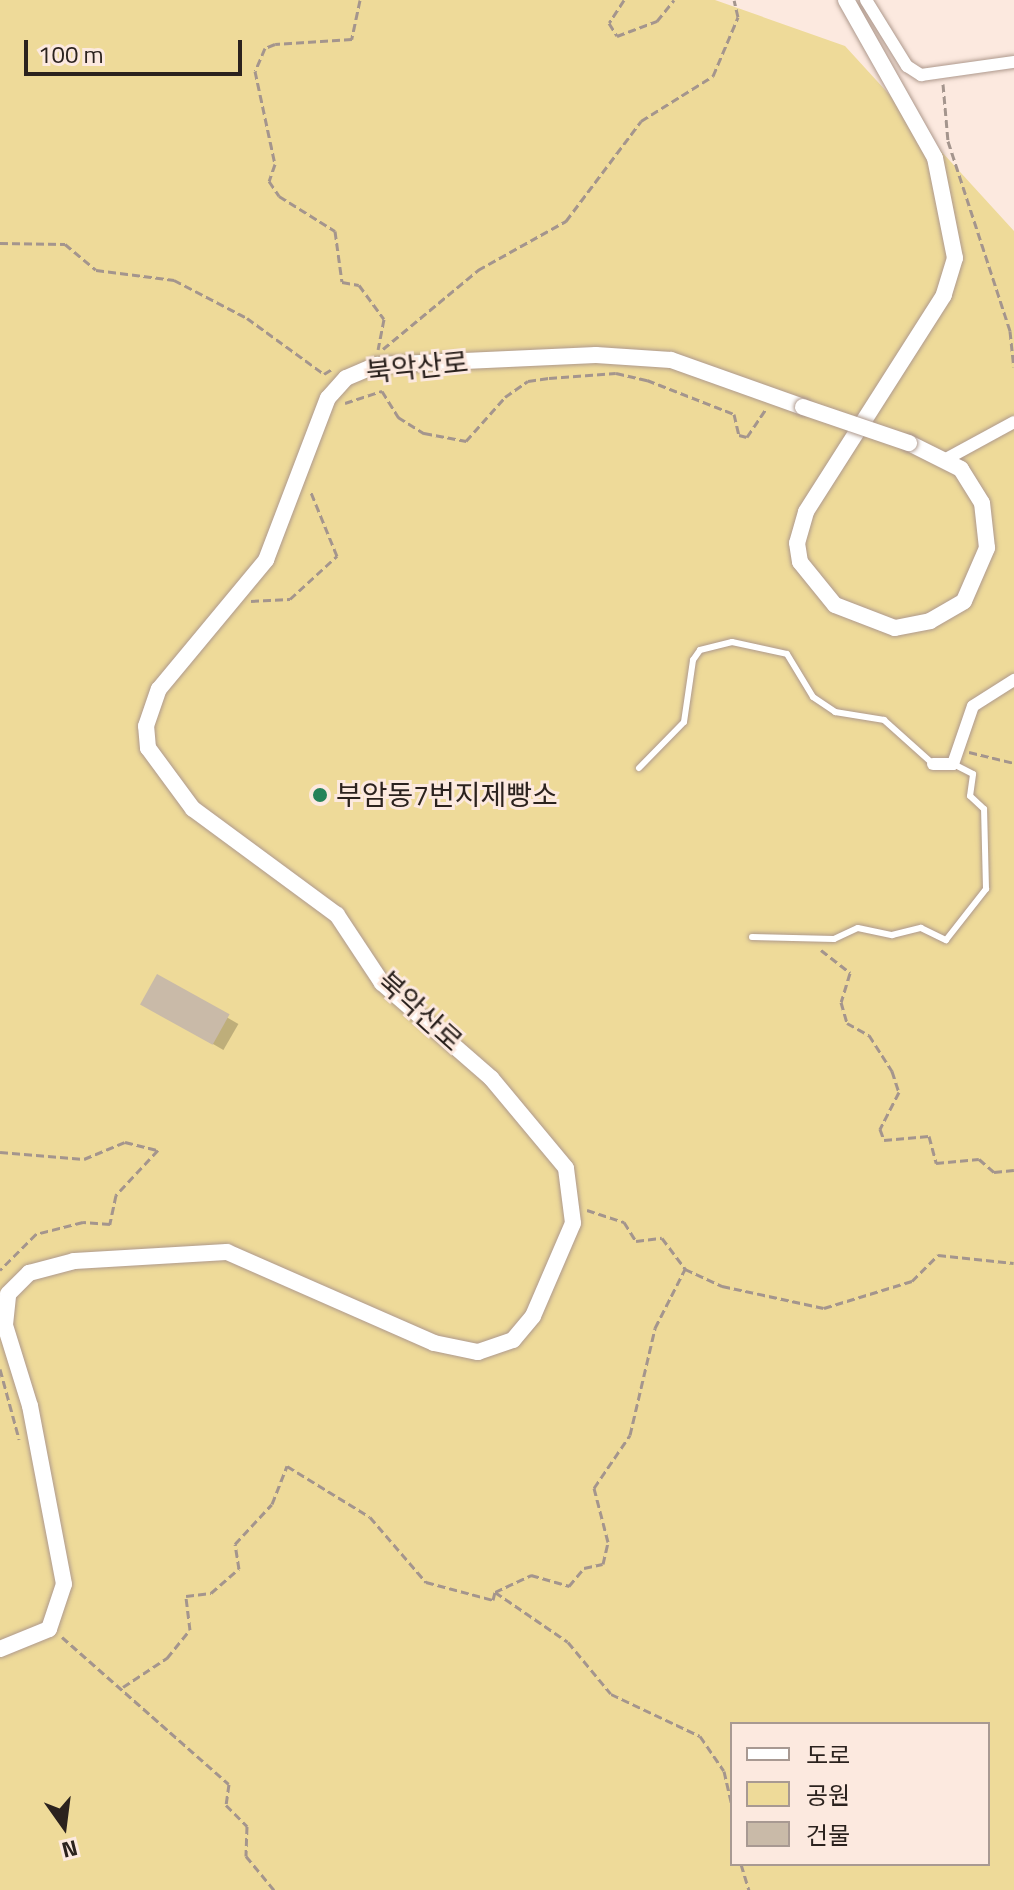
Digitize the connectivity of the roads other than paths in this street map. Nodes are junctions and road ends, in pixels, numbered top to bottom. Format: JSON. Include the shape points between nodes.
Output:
{"nodes":[{"id":1,"x":846,"y":0,"type":"edge"},
{"id":2,"x":866,"y":0,"type":"edge"},
{"id":3,"x":1014,"y":62,"type":"edge"},
{"id":4,"x":1014,"y":422,"type":"edge"},
{"id":5,"x":948,"y":458,"type":"junction"},
{"id":6,"x":1014,"y":680,"type":"edge"},
{"id":7,"x":933,"y":764,"type":"joint"},
{"id":8,"x":953,"y":764,"type":"junction"},
{"id":9,"x":639,"y":768,"type":"dead end"},
{"id":10,"x":752,"y":937,"type":"dead end"},
{"id":11,"x":0,"y":1649,"type":"edge"}],
"edges":[{"from":1,"to":5,"type":"street","name":"북악산로","via":[[935,158],[956,243],[944,295],[800,523],[800,562],[835,605],[871,623],[917,626],[953,609],[972,590],[984,561],[985,519],[973,485]]},
{"from":2,"to":3,"type":"street","via":[[907,66],[942,76]]},
{"from":4,"to":5,"type":"street"},
{"from":5,"to":11,"type":"street","name":"북악산로","bridge":true,"via":[[671,360],[634,355],[377,365],[346,378],[328,398],[266,560],[151,705],[147,739],[158,769],[214,826],[337,915],[382,983],[460,1047],[556,1153],[574,1204],[566,1244],[533,1316],[513,1340],[478,1352],[434,1343],[227,1252],[74,1261],[29,1273],[8,1294],[5,1325],[63,1568],[62,1600],[49,1629]]},
{"from":6,"to":8,"type":"street","via":[[973,706]]},
{"from":7,"to":8,"type":"street"},
{"from":7,"to":9,"type":"lane","via":[[884,720],[835,712],[813,697],[787,654],[732,642],[700,650],[693,660],[684,722]]},
{"from":8,"to":10,"type":"lane","via":[[973,774],[970,796],[984,809],[986,889],[946,940],[921,928],[892,935],[873,927],[817,939]]}]}
